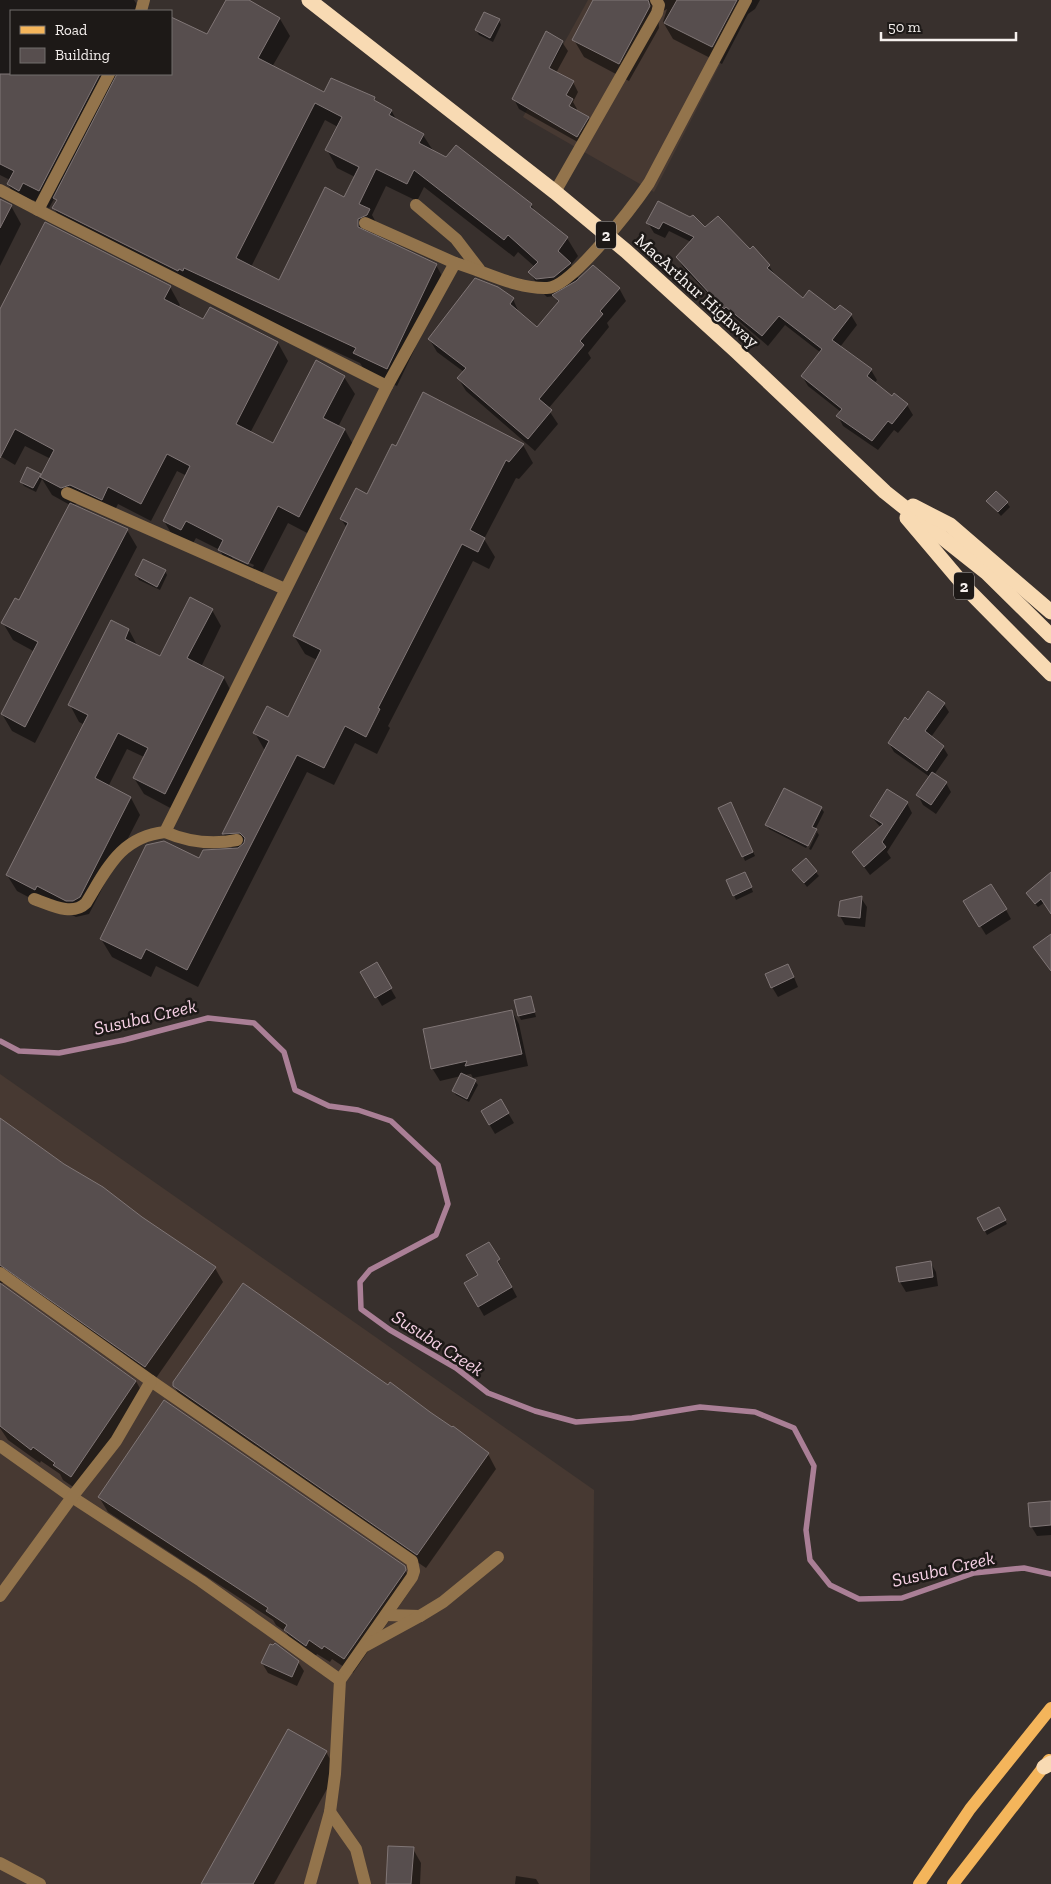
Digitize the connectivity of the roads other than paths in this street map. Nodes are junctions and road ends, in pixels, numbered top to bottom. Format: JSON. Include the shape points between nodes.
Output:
{"nodes":[{"id":1,"x":309,"y":0,"type":"edge"},
{"id":2,"x":656,"y":0,"type":"edge"},
{"id":3,"x":746,"y":0,"type":"edge"},
{"id":4,"x":108,"y":75,"type":"edge"},
{"id":5,"x":0,"y":190,"type":"edge"},
{"id":6,"x":555,"y":192,"type":"junction"},
{"id":7,"x":416,"y":205,"type":"dead end"},
{"id":8,"x":38,"y":210,"type":"junction"},
{"id":9,"x":365,"y":223,"type":"dead end"},
{"id":10,"x":607,"y":235,"type":"junction"},
{"id":11,"x":455,"y":263,"type":"junction"},
{"id":12,"x":479,"y":269,"type":"junction"},
{"id":13,"x":387,"y":386,"type":"junction"},
{"id":14,"x":885,"y":492,"type":"junction"},
{"id":15,"x":67,"y":493,"type":"dead end"},
{"id":16,"x":285,"y":589,"type":"junction"},
{"id":17,"x":1051,"y":612,"type":"edge"},
{"id":18,"x":1051,"y":636,"type":"edge"},
{"id":19,"x":1051,"y":674,"type":"edge"},
{"id":20,"x":165,"y":832,"type":"junction"},
{"id":21,"x":237,"y":840,"type":"dead end"},
{"id":22,"x":34,"y":899,"type":"dead end"},
{"id":23,"x":0,"y":1273,"type":"edge"},
{"id":24,"x":151,"y":1381,"type":"junction"},
{"id":25,"x":0,"y":1446,"type":"edge"},
{"id":26,"x":72,"y":1497,"type":"junction"},
{"id":27,"x":498,"y":1557,"type":"dead end"},
{"id":28,"x":0,"y":1596,"type":"edge"},
{"id":29,"x":386,"y":1615,"type":"junction"},
{"id":30,"x":420,"y":1616,"type":"junction"},
{"id":31,"x":363,"y":1648,"type":"junction"},
{"id":32,"x":340,"y":1680,"type":"junction"},
{"id":33,"x":1051,"y":1708,"type":"edge"},
{"id":34,"x":1049,"y":1763,"type":"edge"},
{"id":35,"x":330,"y":1812,"type":"junction"},
{"id":36,"x":0,"y":1863,"type":"edge"},
{"id":37,"x":40,"y":1884,"type":"edge"},
{"id":38,"x":310,"y":1884,"type":"edge"},
{"id":39,"x":365,"y":1884,"type":"edge"},
{"id":40,"x":919,"y":1884,"type":"edge"},
{"id":41,"x":953,"y":1884,"type":"edge"}],
"edges":[{"from":1,"to":6,"type":"highway","name":"MacArthur Highway","number":"2"},
{"from":2,"to":6,"type":"lane","via":[[659,6],[657,13]]},
{"from":3,"to":10,"type":"lane","via":[[649,183]]},
{"from":4,"to":8,"type":"lane"},
{"from":5,"to":8,"type":"lane"},
{"from":6,"to":10,"type":"highway","name":"MacArthur Highway","number":"2"},
{"from":7,"to":12,"type":"lane","via":[[456,239]]},
{"from":8,"to":13,"type":"lane"},
{"from":9,"to":11,"type":"lane"},
{"from":10,"to":12,"type":"lane","via":[[570,276],[554,287],[515,283]]},
{"from":10,"to":14,"type":"highway","name":"MacArthur Highway","number":"2"},
{"from":11,"to":12,"type":"lane"},
{"from":11,"to":13,"type":"lane"},
{"from":13,"to":16,"type":"lane"},
{"from":14,"to":17,"type":"highway","via":[[950,524]]},
{"from":14,"to":18,"type":"highway","name":"MacArthur Highway","number":"2","via":[[987,573]]},
{"from":14,"to":19,"type":"highway","name":"MacArthur Highway","number":"2","via":[[968,590]]},
{"from":15,"to":16,"type":"lane"},
{"from":16,"to":20,"type":"lane"},
{"from":20,"to":21,"type":"lane","via":[[197,842]]},
{"from":20,"to":22,"type":"lane","via":[[142,837],[122,849],[86,903],[78,909],[68,910]]},
{"from":23,"to":24,"type":"lane"},
{"from":24,"to":26,"type":"lane","via":[[116,1441]]},
{"from":24,"to":29,"type":"lane","via":[[409,1558],[414,1566],[412,1576]]},
{"from":25,"to":26,"type":"lane"},
{"from":26,"to":28,"type":"lane"},
{"from":26,"to":32,"type":"lane","via":[[201,1581]]},
{"from":27,"to":30,"type":"lane","via":[[443,1602]]},
{"from":29,"to":30,"type":"lane"},
{"from":29,"to":31,"type":"lane"},
{"from":30,"to":31,"type":"lane"},
{"from":31,"to":32,"type":"lane"},
{"from":32,"to":35,"type":"lane"},
{"from":33,"to":40,"type":"main road","via":[[970,1809]]},
{"from":34,"to":41,"type":"main road"},
{"from":35,"to":38,"type":"lane"},
{"from":35,"to":39,"type":"lane","via":[[356,1849]]},
{"from":36,"to":37,"type":"lane"}]}
